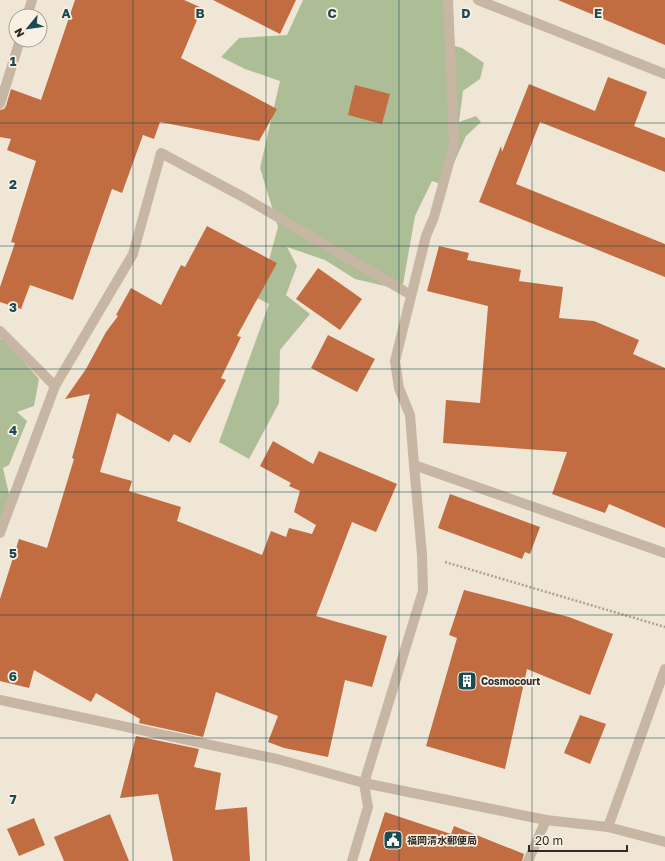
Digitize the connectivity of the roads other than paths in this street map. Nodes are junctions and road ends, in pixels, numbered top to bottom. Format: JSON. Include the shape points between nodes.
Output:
{"nodes":[{"id":1,"x":448,"y":0,"type":"edge"},
{"id":2,"x":478,"y":0,"type":"edge"},
{"id":3,"x":18,"y":48,"type":"edge"},
{"id":4,"x":665,"y":74,"type":"edge"},
{"id":5,"x":0,"y":104,"type":"edge"},
{"id":6,"x":411,"y":295,"type":"junction"},
{"id":7,"x":0,"y":331,"type":"edge"},
{"id":8,"x":54,"y":386,"type":"junction"},
{"id":9,"x":414,"y":465,"type":"junction"},
{"id":10,"x":0,"y":533,"type":"edge"},
{"id":11,"x":665,"y":553,"type":"edge"},
{"id":12,"x":665,"y":669,"type":"edge"},
{"id":13,"x":0,"y":700,"type":"edge"},
{"id":14,"x":364,"y":783,"type":"junction"},
{"id":15,"x":546,"y":820,"type":"junction"},
{"id":16,"x":608,"y":827,"type":"junction"},
{"id":17,"x":665,"y":842,"type":"edge"},
{"id":18,"x":352,"y":861,"type":"edge"},
{"id":19,"x":528,"y":861,"type":"edge"}],
"edges":[{"from":1,"to":6,"type":"street","via":[[454,145]]},
{"from":2,"to":4,"type":"street"},
{"from":3,"to":5,"type":"street"},
{"from":6,"to":8,"type":"street","via":[[246,198],[161,152],[132,254]]},
{"from":6,"to":9,"type":"street","via":[[394,361],[399,388],[410,415]]},
{"from":7,"to":8,"type":"street"},
{"from":8,"to":10,"type":"street"},
{"from":9,"to":11,"type":"street"},
{"from":9,"to":14,"type":"street","via":[[423,591]]},
{"from":12,"to":16,"type":"street"},
{"from":13,"to":14,"type":"street","via":[[277,759]]},
{"from":14,"to":15,"type":"street"},
{"from":14,"to":18,"type":"street","via":[[368,807]]},
{"from":15,"to":16,"type":"street"},
{"from":15,"to":19,"type":"street"},
{"from":16,"to":17,"type":"street"}]}
